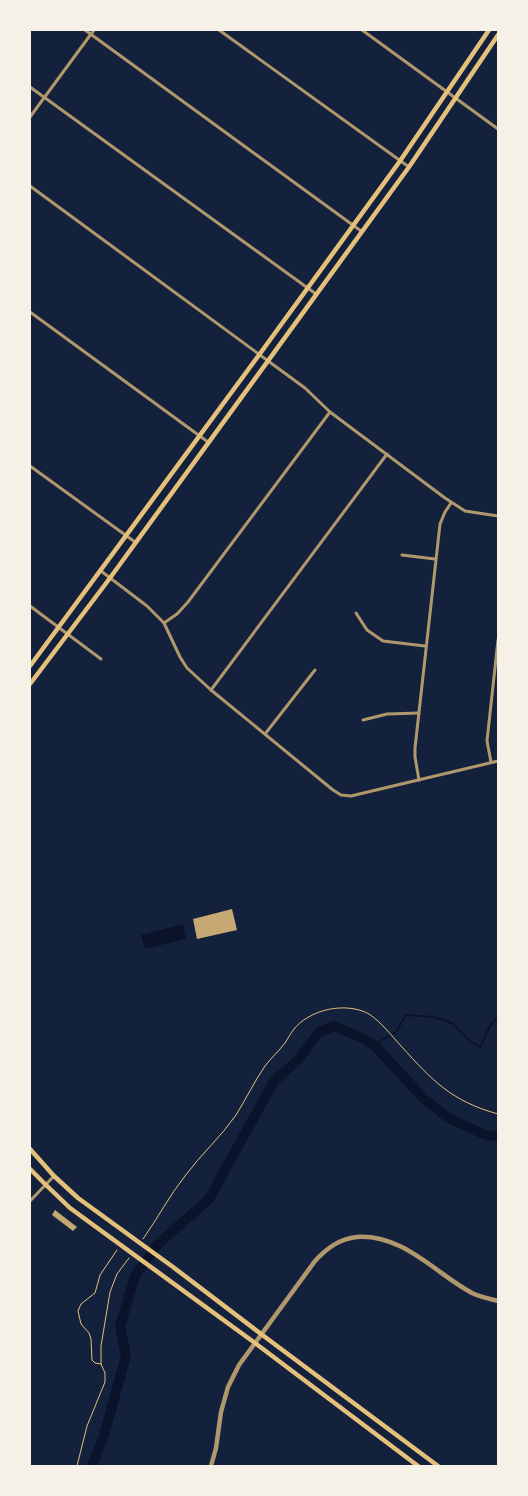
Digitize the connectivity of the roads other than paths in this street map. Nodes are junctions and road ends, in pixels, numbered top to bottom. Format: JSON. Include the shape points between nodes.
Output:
{"nodes":[{"id":1,"x":85,"y":30,"type":"edge"},
{"id":2,"x":94,"y":30,"type":"edge"},
{"id":3,"x":219,"y":30,"type":"edge"},
{"id":4,"x":362,"y":30,"type":"edge"},
{"id":5,"x":489,"y":30,"type":"edge"},
{"id":6,"x":91,"y":34,"type":"junction"},
{"id":7,"x":498,"y":35,"type":"edge"},
{"id":8,"x":30,"y":87,"type":"edge"},
{"id":9,"x":447,"y":92,"type":"junction"},
{"id":10,"x":44,"y":97,"type":"junction"},
{"id":11,"x":456,"y":98,"type":"junction"},
{"id":12,"x":30,"y":117,"type":"edge"},
{"id":13,"x":498,"y":129,"type":"edge"},
{"id":14,"x":400,"y":161,"type":"junction"},
{"id":15,"x":409,"y":167,"type":"junction"},
{"id":16,"x":30,"y":186,"type":"edge"},
{"id":17,"x":353,"y":225,"type":"junction"},
{"id":18,"x":361,"y":232,"type":"junction"},
{"id":19,"x":307,"y":288,"type":"junction"},
{"id":20,"x":316,"y":294,"type":"junction"},
{"id":21,"x":30,"y":312,"type":"edge"},
{"id":22,"x":259,"y":355,"type":"junction"},
{"id":23,"x":268,"y":361,"type":"junction"},
{"id":24,"x":330,"y":412,"type":"junction"},
{"id":25,"x":199,"y":436,"type":"junction"},
{"id":26,"x":208,"y":442,"type":"junction"},
{"id":27,"x":387,"y":454,"type":"junction"},
{"id":28,"x":30,"y":466,"type":"edge"},
{"id":29,"x":451,"y":503,"type":"junction"},
{"id":30,"x":498,"y":516,"type":"edge"},
{"id":31,"x":126,"y":535,"type":"junction"},
{"id":32,"x":134,"y":542,"type":"junction"},
{"id":33,"x":402,"y":554,"type":"dead end"},
{"id":34,"x":435,"y":559,"type":"junction"},
{"id":35,"x":101,"y":571,"type":"junction"},
{"id":36,"x":110,"y":578,"type":"junction"},
{"id":37,"x":30,"y":606,"type":"edge"},
{"id":38,"x":356,"y":613,"type":"dead end"},
{"id":39,"x":164,"y":623,"type":"junction"},
{"id":40,"x":59,"y":627,"type":"junction"},
{"id":41,"x":68,"y":634,"type":"junction"},
{"id":42,"x":498,"y":640,"type":"edge"},
{"id":43,"x":425,"y":646,"type":"junction"},
{"id":44,"x":101,"y":659,"type":"dead end"},
{"id":45,"x":30,"y":666,"type":"edge"},
{"id":46,"x":315,"y":670,"type":"dead end"},
{"id":47,"x":30,"y":684,"type":"edge"},
{"id":48,"x":211,"y":690,"type":"junction"},
{"id":49,"x":418,"y":713,"type":"junction"},
{"id":50,"x":363,"y":720,"type":"dead end"},
{"id":51,"x":265,"y":734,"type":"junction"},
{"id":52,"x":498,"y":760,"type":"edge"},
{"id":53,"x":491,"y":762,"type":"junction"},
{"id":54,"x":419,"y":780,"type":"junction"},
{"id":55,"x":30,"y":1149,"type":"edge"},
{"id":56,"x":30,"y":1168,"type":"edge"},
{"id":57,"x":54,"y":1176,"type":"junction"},
{"id":58,"x":46,"y":1185,"type":"junction"},
{"id":59,"x":30,"y":1200,"type":"edge"},
{"id":60,"x":118,"y":1226,"type":"junction"},
{"id":61,"x":111,"y":1237,"type":"junction"},
{"id":62,"x":187,"y":1278,"type":"junction"},
{"id":63,"x":180,"y":1288,"type":"junction"},
{"id":64,"x":498,"y":1301,"type":"edge"},
{"id":65,"x":261,"y":1334,"type":"junction"},
{"id":66,"x":255,"y":1343,"type":"junction"},
{"id":67,"x":328,"y":1384,"type":"junction"},
{"id":68,"x":322,"y":1394,"type":"junction"},
{"id":69,"x":211,"y":1466,"type":"edge"},
{"id":70,"x":418,"y":1466,"type":"edge"},
{"id":71,"x":438,"y":1466,"type":"edge"}],
"edges":[{"from":1,"to":6,"type":"street"},
{"from":2,"to":6,"type":"street"},
{"from":3,"to":14,"type":"street"},
{"from":4,"to":9,"type":"street"},
{"from":5,"to":9,"type":"main road"},
{"from":6,"to":10,"type":"street"},
{"from":6,"to":17,"type":"street"},
{"from":7,"to":11,"type":"main road"},
{"from":8,"to":10,"type":"street"},
{"from":9,"to":11,"type":"street"},
{"from":9,"to":14,"type":"main road"},
{"from":10,"to":12,"type":"street"},
{"from":10,"to":19,"type":"street"},
{"from":11,"to":13,"type":"street"},
{"from":11,"to":15,"type":"main road"},
{"from":14,"to":15,"type":"street"},
{"from":14,"to":17,"type":"main road"},
{"from":15,"to":18,"type":"main road"},
{"from":16,"to":22,"type":"street"},
{"from":17,"to":18,"type":"street"},
{"from":17,"to":19,"type":"main road"},
{"from":18,"to":20,"type":"main road"},
{"from":19,"to":20,"type":"street"},
{"from":19,"to":22,"type":"main road"},
{"from":20,"to":23,"type":"main road"},
{"from":21,"to":25,"type":"street"},
{"from":22,"to":23,"type":"street"},
{"from":22,"to":25,"type":"main road"},
{"from":23,"to":24,"type":"street","via":[[305,388]]},
{"from":23,"to":26,"type":"main road"},
{"from":24,"to":27,"type":"street"},
{"from":24,"to":39,"type":"street","via":[[188,602]]},
{"from":25,"to":26,"type":"street"},
{"from":25,"to":31,"type":"main road"},
{"from":26,"to":32,"type":"main road"},
{"from":27,"to":29,"type":"street"},
{"from":27,"to":48,"type":"street"},
{"from":28,"to":31,"type":"street"},
{"from":29,"to":30,"type":"street","via":[[465,511]]},
{"from":29,"to":34,"type":"street","via":[[442,519]]},
{"from":31,"to":32,"type":"street"},
{"from":31,"to":35,"type":"main road"},
{"from":32,"to":36,"type":"main road"},
{"from":33,"to":34,"type":"street"},
{"from":34,"to":43,"type":"street"},
{"from":35,"to":36,"type":"street"},
{"from":35,"to":40,"type":"main road"},
{"from":36,"to":39,"type":"street"},
{"from":36,"to":41,"type":"main road"},
{"from":37,"to":40,"type":"street"},
{"from":38,"to":43,"type":"street","via":[[367,630],[383,641]]},
{"from":39,"to":48,"type":"street","via":[[180,657]]},
{"from":40,"to":41,"type":"street"},
{"from":40,"to":45,"type":"main road"},
{"from":41,"to":44,"type":"street"},
{"from":41,"to":47,"type":"main road"},
{"from":42,"to":53,"type":"street","via":[[487,741]]},
{"from":43,"to":49,"type":"street"},
{"from":46,"to":51,"type":"street"},
{"from":48,"to":51,"type":"street"},
{"from":49,"to":50,"type":"street","via":[[387,714]]},
{"from":49,"to":54,"type":"street","via":[[415,757]]},
{"from":51,"to":54,"type":"street","via":[[342,795],[352,796]]},
{"from":52,"to":53,"type":"street"},
{"from":53,"to":54,"type":"street"},
{"from":55,"to":57,"type":"main road"},
{"from":56,"to":58,"type":"main road"},
{"from":57,"to":58,"type":"street"},
{"from":57,"to":60,"type":"main road","via":[[78,1198]]},
{"from":58,"to":59,"type":"street"},
{"from":58,"to":61,"type":"main road","via":[[70,1208]]},
{"from":60,"to":61,"type":"main road"},
{"from":60,"to":62,"type":"main road"},
{"from":61,"to":63,"type":"main road"},
{"from":62,"to":63,"type":"main road"},
{"from":62,"to":65,"type":"main road"},
{"from":63,"to":66,"type":"main road"},
{"from":64,"to":65,"type":"street","via":[[474,1294],[394,1242],[380,1238],[353,1238],[342,1240],[323,1252]]},
{"from":65,"to":66,"type":"street"},
{"from":65,"to":67,"type":"main road"},
{"from":66,"to":68,"type":"main road"},
{"from":66,"to":69,"type":"street","via":[[228,1387]]},
{"from":67,"to":68,"type":"main road"},
{"from":67,"to":71,"type":"main road"},
{"from":68,"to":70,"type":"main road"}]}
